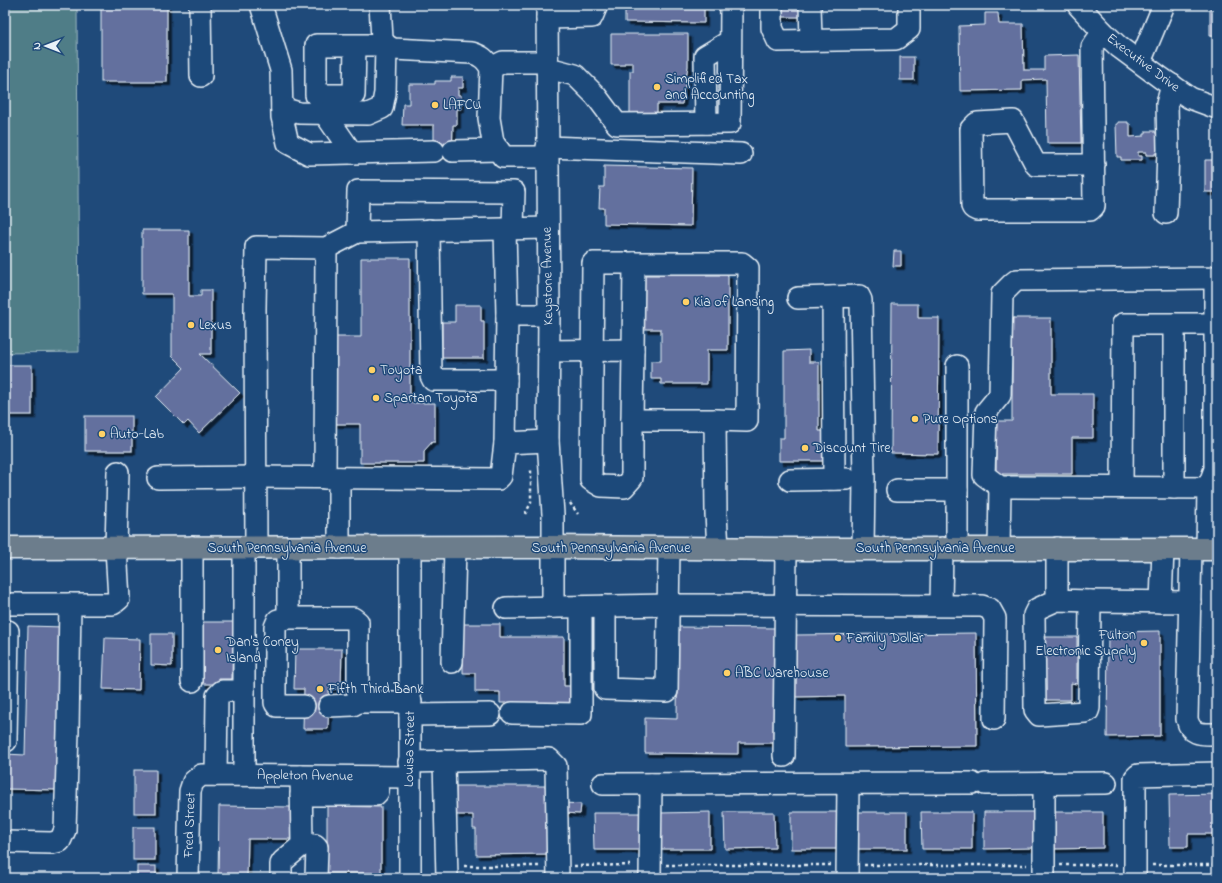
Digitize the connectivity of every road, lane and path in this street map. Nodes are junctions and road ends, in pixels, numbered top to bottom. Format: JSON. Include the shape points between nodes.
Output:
{"nodes":[{"id":1,"x":200,"y":5,"type":"edge"},
{"id":2,"x":261,"y":5,"type":"edge"},
{"id":3,"x":380,"y":5,"type":"edge"},
{"id":4,"x":597,"y":5,"type":"edge"},
{"id":5,"x":731,"y":5,"type":"edge"},
{"id":6,"x":772,"y":5,"type":"edge"},
{"id":7,"x":810,"y":5,"type":"edge"},
{"id":8,"x":909,"y":5,"type":"edge"},
{"id":9,"x":1082,"y":6,"type":"edge"},
{"id":10,"x":1163,"y":6,"type":"edge"},
{"id":11,"x":547,"y":12,"type":"edge"},
{"id":12,"x":1103,"y":32,"type":"junction"},
{"id":13,"x":811,"y":40,"type":"junction"},
{"id":14,"x":355,"y":45,"type":"dead end"},
{"id":15,"x":386,"y":45,"type":"junction"},
{"id":16,"x":1140,"y":62,"type":"junction"},
{"id":17,"x":547,"y":66,"type":"junction"},
{"id":18,"x":491,"y":68,"type":"junction"},
{"id":19,"x":201,"y":76,"type":"dead end"},
{"id":20,"x":1172,"y":85,"type":"junction"},
{"id":21,"x":282,"y":108,"type":"junction"},
{"id":22,"x":1217,"y":108,"type":"edge"},
{"id":23,"x":325,"y":114,"type":"junction"},
{"id":24,"x":499,"y":150,"type":"junction"},
{"id":25,"x":547,"y":152,"type":"junction"},
{"id":26,"x":352,"y":153,"type":"junction"},
{"id":27,"x":741,"y":154,"type":"dead end"},
{"id":28,"x":1094,"y":165,"type":"junction"},
{"id":29,"x":1166,"y":213,"type":"dead end"},
{"id":30,"x":509,"y":228,"type":"junction"},
{"id":31,"x":547,"y":228,"type":"junction"},
{"id":32,"x":429,"y":230,"type":"junction"},
{"id":33,"x":357,"y":232,"type":"junction"},
{"id":34,"x":326,"y":248,"type":"junction"},
{"id":35,"x":634,"y":263,"type":"junction"},
{"id":36,"x":1216,"y":277,"type":"edge"},
{"id":37,"x":833,"y":297,"type":"junction"},
{"id":38,"x":798,"y":298,"type":"dead end"},
{"id":39,"x":506,"y":315,"type":"junction"},
{"id":40,"x":548,"y":315,"type":"junction"},
{"id":41,"x":1174,"y":324,"type":"junction"},
{"id":42,"x":1216,"y":324,"type":"junction"},
{"id":43,"x":593,"y":350,"type":"junction"},
{"id":44,"x":633,"y":350,"type":"junction"},
{"id":45,"x":548,"y":351,"type":"junction"},
{"id":46,"x":957,"y":366,"type":"dead end"},
{"id":47,"x":506,"y":380,"type":"junction"},
{"id":48,"x":632,"y":420,"type":"junction"},
{"id":49,"x":715,"y":420,"type":"junction"},
{"id":50,"x":548,"y":441,"type":"junction"},
{"id":51,"x":505,"y":442,"type":"junction"},
{"id":52,"x":118,"y":472,"type":"dead end"},
{"id":53,"x":255,"y":477,"type":"junction"},
{"id":54,"x":158,"y":478,"type":"dead end"},
{"id":55,"x":332,"y":478,"type":"junction"},
{"id":56,"x":864,"y":479,"type":"junction"},
{"id":57,"x":790,"y":480,"type":"dead end"},
{"id":58,"x":834,"y":480,"type":"junction"},
{"id":59,"x":1000,"y":487,"type":"junction"},
{"id":60,"x":1122,"y":487,"type":"junction"},
{"id":61,"x":1174,"y":488,"type":"junction"},
{"id":62,"x":1213,"y":488,"type":"edge"},
{"id":63,"x":897,"y":490,"type":"dead end"},
{"id":64,"x":957,"y":490,"type":"junction"},
{"id":65,"x":554,"y":547,"type":"junction"},
{"id":66,"x":5,"y":548,"type":"edge"},
{"id":67,"x":116,"y":548,"type":"junction"},
{"id":68,"x":192,"y":548,"type":"junction"},
{"id":69,"x":250,"y":548,"type":"junction"},
{"id":70,"x":288,"y":548,"type":"junction"},
{"id":71,"x":339,"y":548,"type":"junction"},
{"id":72,"x":410,"y":548,"type":"junction"},
{"id":73,"x":455,"y":548,"type":"junction"},
{"id":74,"x":669,"y":548,"type":"junction"},
{"id":75,"x":718,"y":548,"type":"junction"},
{"id":76,"x":862,"y":548,"type":"junction"},
{"id":77,"x":950,"y":548,"type":"junction"},
{"id":78,"x":1000,"y":548,"type":"junction"},
{"id":79,"x":1057,"y":548,"type":"junction"},
{"id":80,"x":786,"y":549,"type":"junction"},
{"id":81,"x":1163,"y":549,"type":"junction"},
{"id":82,"x":1205,"y":549,"type":"edge"},
{"id":83,"x":1056,"y":600,"type":"junction"},
{"id":84,"x":1090,"y":601,"type":"junction"},
{"id":85,"x":1162,"y":602,"type":"junction"},
{"id":86,"x":1190,"y":602,"type":"junction"},
{"id":87,"x":5,"y":604,"type":"edge"},
{"id":88,"x":70,"y":604,"type":"junction"},
{"id":89,"x":668,"y":605,"type":"junction"},
{"id":90,"x":786,"y":605,"type":"junction"},
{"id":91,"x":941,"y":605,"type":"junction"},
{"id":92,"x":605,"y":606,"type":"junction"},
{"id":93,"x":553,"y":607,"type":"junction"},
{"id":94,"x":581,"y":607,"type":"junction"},
{"id":95,"x":506,"y":608,"type":"dead end"},
{"id":96,"x":288,"y":618,"type":"junction"},
{"id":97,"x":5,"y":631,"type":"edge"},
{"id":98,"x":452,"y":662,"type":"dead end"},
{"id":99,"x":192,"y":681,"type":"dead end"},
{"id":100,"x":244,"y":691,"type":"junction"},
{"id":101,"x":358,"y":702,"type":"junction"},
{"id":102,"x":304,"y":706,"type":"dead end"},
{"id":103,"x":328,"y":706,"type":"dead end"},
{"id":104,"x":411,"y":708,"type":"junction"},
{"id":105,"x":490,"y":714,"type":"dead end"},
{"id":106,"x":512,"y":714,"type":"dead end"},
{"id":107,"x":994,"y":719,"type":"dead end"},
{"id":108,"x":1217,"y":734,"type":"edge"},
{"id":109,"x":5,"y":741,"type":"edge"},
{"id":110,"x":784,"y":756,"type":"dead end"},
{"id":111,"x":444,"y":761,"type":"junction"},
{"id":112,"x":409,"y":769,"type":"junction"},
{"id":113,"x":1217,"y":773,"type":"edge"},
{"id":114,"x":208,"y":775,"type":"junction"},
{"id":115,"x":244,"y":775,"type":"junction"},
{"id":116,"x":1044,"y":783,"type":"junction"},
{"id":117,"x":1106,"y":783,"type":"dead end"},
{"id":118,"x":603,"y":784,"type":"dead end"},
{"id":119,"x":651,"y":784,"type":"junction"},
{"id":120,"x":848,"y":784,"type":"junction"},
{"id":121,"x":301,"y":785,"type":"junction"},
{"id":122,"x":5,"y":842,"type":"edge"},
{"id":123,"x":302,"y":845,"type":"junction"},
{"id":124,"x":1217,"y":865,"type":"edge"},
{"id":125,"x":1044,"y":871,"type":"edge"},
{"id":126,"x":1135,"y":871,"type":"edge"},
{"id":127,"x":447,"y":872,"type":"edge"},
{"id":128,"x":558,"y":872,"type":"edge"},
{"id":129,"x":651,"y":872,"type":"edge"},
{"id":130,"x":847,"y":872,"type":"edge"},
{"id":131,"x":188,"y":878,"type":"edge"},
{"id":132,"x":281,"y":878,"type":"edge"},
{"id":133,"x":316,"y":878,"type":"edge"},
{"id":134,"x":410,"y":878,"type":"edge"}],
"edges":[{"from":1,"to":19,"type":"street"},
{"from":2,"to":21,"type":"street","via":[[281,70]]},
{"from":3,"to":15,"type":"street","via":[[382,39]]},
{"from":4,"to":11,"type":"street","via":[[592,17]]},
{"from":5,"to":17,"type":"street","via":[[730,123],[616,124],[596,96],[575,75]]},
{"from":6,"to":13,"type":"street","via":[[772,28],[778,41]]},
{"from":7,"to":13,"type":"street"},
{"from":8,"to":13,"type":"street","via":[[909,29],[896,39]]},
{"from":9,"to":12,"type":"street","name":"Executive Drive"},
{"from":10,"to":16,"type":"street"},
{"from":11,"to":17,"type":"street","name":"Keystone Avenue"},
{"from":12,"to":16,"type":"street","name":"Executive Drive"},
{"from":12,"to":28,"type":"street","via":[[1092,47]]},
{"from":14,"to":15,"type":"street"},
{"from":15,"to":18,"type":"street","via":[[399,50],[472,52],[485,59]]},
{"from":15,"to":23,"type":"street","via":[[385,93],[382,108],[368,114]]},
{"from":16,"to":20,"type":"street","name":"Executive Drive"},
{"from":17,"to":18,"type":"street","via":[[503,62]]},
{"from":17,"to":25,"type":"street","name":"Keystone Avenue"},
{"from":18,"to":24,"type":"street","via":[[489,118],[493,142]]},
{"from":20,"to":22,"type":"street","name":"Executive Drive","via":[[1190,98]]},
{"from":20,"to":29,"type":"street","via":[[1167,104]]},
{"from":21,"to":23,"type":"street","via":[[299,113]]},
{"from":21,"to":26,"type":"street","via":[[288,143],[309,154]]},
{"from":23,"to":26,"type":"street"},
{"from":24,"to":25,"type":"street","via":[[503,157]]},
{"from":24,"to":26,"type":"street"},
{"from":25,"to":27,"type":"street"},
{"from":25,"to":31,"type":"street","name":"Keystone Avenue"},
{"from":28,"to":28,"type":"street","via":[[1094,206],[1090,210],[977,210],[972,206],[971,129],[977,123],[1013,121],[1036,165]]},
{"from":30,"to":31,"type":"street"},
{"from":30,"to":32,"type":"street"},
{"from":30,"to":33,"type":"street","via":[[514,192],[358,191]]},
{"from":30,"to":39,"type":"street"},
{"from":31,"to":40,"type":"street","name":"Keystone Avenue"},
{"from":32,"to":33,"type":"street"},
{"from":32,"to":47,"type":"street","via":[[433,380]]},
{"from":33,"to":34,"type":"street"},
{"from":34,"to":53,"type":"street","via":[[256,247]]},
{"from":34,"to":55,"type":"street"},
{"from":35,"to":43,"type":"street","via":[[593,263]]},
{"from":35,"to":44,"type":"street"},
{"from":35,"to":49,"type":"street","via":[[742,263],[748,268],[747,421]]},
{"from":36,"to":42,"type":"street"},
{"from":36,"to":59,"type":"street","via":[[1017,280],[1013,283],[1002,294],[1000,395],[986,412],[984,475]]},
{"from":37,"to":38,"type":"street"},
{"from":37,"to":56,"type":"street","via":[[859,296],[861,300]]},
{"from":37,"to":58,"type":"street"},
{"from":39,"to":40,"type":"street"},
{"from":39,"to":47,"type":"street"},
{"from":40,"to":45,"type":"street","name":"Keystone Avenue"},
{"from":41,"to":42,"type":"street"},
{"from":41,"to":60,"type":"street","via":[[1123,324]]},
{"from":41,"to":61,"type":"street"},
{"from":42,"to":62,"type":"street"},
{"from":43,"to":44,"type":"street"},
{"from":43,"to":45,"type":"street"},
{"from":43,"to":48,"type":"street","via":[[592,480],[600,486],[624,487],[632,478]]},
{"from":44,"to":48,"type":"street"},
{"from":45,"to":50,"type":"street","name":"Keystone Avenue"},
{"from":46,"to":64,"type":"street"},
{"from":47,"to":51,"type":"street"},
{"from":48,"to":49,"type":"street"},
{"from":49,"to":75,"type":"street"},
{"from":50,"to":51,"type":"street"},
{"from":50,"to":65,"type":"street","name":"Keystone Avenue"},
{"from":51,"to":55,"type":"street","via":[[501,476],[498,479]]},
{"from":52,"to":67,"type":"street"},
{"from":53,"to":54,"type":"street"},
{"from":53,"to":55,"type":"street"},
{"from":53,"to":69,"type":"street"},
{"from":55,"to":71,"type":"street"},
{"from":56,"to":58,"type":"street"},
{"from":56,"to":76,"type":"street"},
{"from":57,"to":58,"type":"street"},
{"from":59,"to":60,"type":"street"},
{"from":59,"to":78,"type":"street"},
{"from":60,"to":61,"type":"street"},
{"from":61,"to":62,"type":"street"},
{"from":62,"to":82,"type":"street"},
{"from":63,"to":64,"type":"street"},
{"from":64,"to":77,"type":"street"},
{"from":65,"to":73,"type":"main road","name":"South Pennsylvania Avenue"},
{"from":65,"to":74,"type":"main road","name":"South Pennsylvania Avenue"},
{"from":65,"to":93,"type":"street","name":"Keystone Avenue"},
{"from":66,"to":67,"type":"main road","name":"South Pennsylvania Avenue"},
{"from":67,"to":68,"type":"main road","name":"South Pennsylvania Avenue"},
{"from":67,"to":88,"type":"street","via":[[119,599],[117,602]]},
{"from":68,"to":69,"type":"main road","name":"South Pennsylvania Avenue"},
{"from":68,"to":99,"type":"street"},
{"from":69,"to":70,"type":"main road","name":"South Pennsylvania Avenue"},
{"from":69,"to":100,"type":"street"},
{"from":70,"to":71,"type":"main road","name":"South Pennsylvania Avenue"},
{"from":70,"to":96,"type":"street"},
{"from":71,"to":72,"type":"main road","name":"South Pennsylvania Avenue"},
{"from":72,"to":73,"type":"main road","name":"South Pennsylvania Avenue"},
{"from":72,"to":104,"type":"street","name":"Louisa Street"},
{"from":73,"to":98,"type":"street"},
{"from":74,"to":75,"type":"main road","name":"South Pennsylvania Avenue"},
{"from":74,"to":89,"type":"street"},
{"from":75,"to":80,"type":"main road","name":"South Pennsylvania Avenue"},
{"from":76,"to":77,"type":"main road","name":"South Pennsylvania Avenue"},
{"from":76,"to":80,"type":"main road","name":"South Pennsylvania Avenue"},
{"from":77,"to":78,"type":"main road","name":"South Pennsylvania Avenue"},
{"from":77,"to":91,"type":"street"},
{"from":78,"to":79,"type":"main road","name":"South Pennsylvania Avenue"},
{"from":79,"to":81,"type":"main road","name":"South Pennsylvania Avenue"},
{"from":79,"to":83,"type":"street"},
{"from":80,"to":90,"type":"street"},
{"from":81,"to":82,"type":"main road","name":"South Pennsylvania Avenue"},
{"from":81,"to":85,"type":"street"},
{"from":82,"to":86,"type":"street"},
{"from":83,"to":84,"type":"street"},
{"from":83,"to":84,"type":"street","via":[[1037,609],[1034,614],[1035,710],[1039,715],[1088,711]]},
{"from":84,"to":85,"type":"street"},
{"from":85,"to":86,"type":"street"},
{"from":86,"to":108,"type":"street","via":[[1189,725],[1192,731]]},
{"from":87,"to":88,"type":"street"},
{"from":88,"to":122,"type":"street","via":[[65,830],[60,841],[52,843]]},
{"from":89,"to":90,"type":"street"},
{"from":89,"to":92,"type":"street"},
{"from":89,"to":92,"type":"street","via":[[667,691],[605,689]]},
{"from":90,"to":91,"type":"street"},
{"from":90,"to":110,"type":"street"},
{"from":91,"to":107,"type":"street","via":[[982,606],[990,609],[995,618]]},
{"from":92,"to":94,"type":"street"},
{"from":93,"to":94,"type":"street"},
{"from":93,"to":95,"type":"street"},
{"from":94,"to":106,"type":"street","via":[[581,714]]},
{"from":96,"to":101,"type":"street","via":[[353,618],[358,622]]},
{"from":96,"to":102,"type":"street","via":[[278,620],[275,626],[275,703],[277,706]]},
{"from":97,"to":109,"type":"street","via":[[8,631]]},
{"from":100,"to":114,"type":"street","via":[[222,691],[217,696]]},
{"from":100,"to":115,"type":"street"},
{"from":101,"to":103,"type":"street","via":[[353,705]]},
{"from":101,"to":104,"type":"street"},
{"from":104,"to":105,"type":"street"},
{"from":104,"to":112,"type":"street","name":"Louisa Street"},
{"from":111,"to":112,"type":"street","name":"Appleton Avenue"},
{"from":111,"to":127,"type":"street"},
{"from":111,"to":128,"type":"street","name":"Appleton Avenue","via":[[549,759],[556,766]]},
{"from":112,"to":121,"type":"street","name":"Appleton Avenue","via":[[379,777]]},
{"from":112,"to":134,"type":"street","name":"Louisa Street"},
{"from":113,"to":126,"type":"street","via":[[1138,775],[1135,778]]},
{"from":114,"to":115,"type":"street","name":"Appleton Avenue"},
{"from":114,"to":131,"type":"street","name":"Fred Street","via":[[193,782],[190,791]]},
{"from":115,"to":121,"type":"street","name":"Appleton Avenue"},
{"from":116,"to":117,"type":"street"},
{"from":116,"to":120,"type":"street"},
{"from":116,"to":125,"type":"street"},
{"from":118,"to":119,"type":"street"},
{"from":119,"to":120,"type":"street"},
{"from":119,"to":129,"type":"street"},
{"from":120,"to":130,"type":"street"},
{"from":121,"to":123,"type":"street"},
{"from":123,"to":132,"type":"street","via":[[281,864]]},
{"from":123,"to":133,"type":"street","via":[[317,847]]},
{"from":124,"to":126,"type":"path"},
{"from":125,"to":126,"type":"path"},
{"from":125,"to":130,"type":"path"},
{"from":127,"to":128,"type":"path"},
{"from":128,"to":129,"type":"path"},
{"from":129,"to":130,"type":"path"}]}
